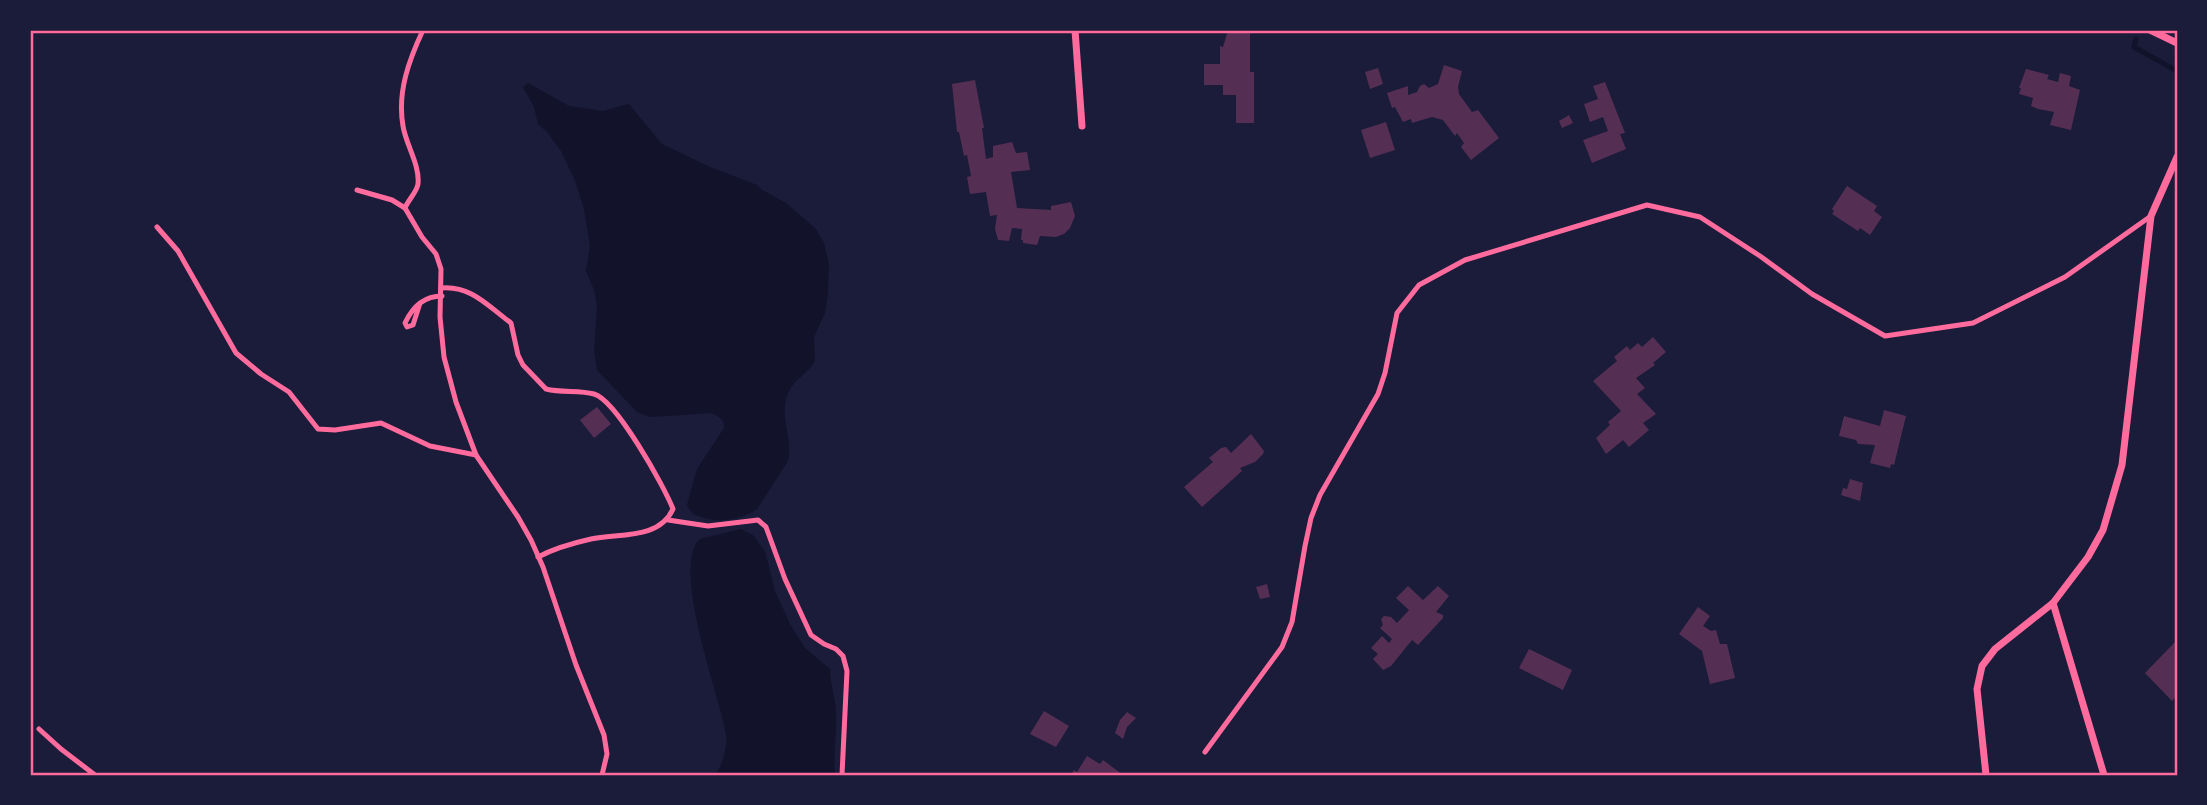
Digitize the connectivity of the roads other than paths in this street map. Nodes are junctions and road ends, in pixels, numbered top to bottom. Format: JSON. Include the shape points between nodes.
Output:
{"nodes":[{"id":1,"x":423,"y":30,"type":"edge"},
{"id":2,"x":1076,"y":30,"type":"edge"},
{"id":3,"x":2150,"y":30,"type":"edge"},
{"id":4,"x":2177,"y":43,"type":"edge"},
{"id":5,"x":1082,"y":126,"type":"dead end"},
{"id":6,"x":2177,"y":157,"type":"edge"},
{"id":7,"x":357,"y":190,"type":"dead end"},
{"id":8,"x":405,"y":208,"type":"junction"},
{"id":9,"x":2151,"y":216,"type":"junction"},
{"id":10,"x":157,"y":227,"type":"dead end"},
{"id":11,"x":441,"y":288,"type":"junction"},
{"id":12,"x":442,"y":296,"type":"junction"},
{"id":13,"x":420,"y":303,"type":"dead end"},
{"id":14,"x":476,"y":455,"type":"junction"},
{"id":15,"x":668,"y":520,"type":"junction"},
{"id":16,"x":538,"y":556,"type":"junction"},
{"id":17,"x":2053,"y":603,"type":"junction"},
{"id":18,"x":39,"y":729,"type":"dead end"},
{"id":19,"x":1205,"y":752,"type":"dead end"},
{"id":20,"x":95,"y":775,"type":"edge"},
{"id":21,"x":602,"y":775,"type":"edge"},
{"id":22,"x":842,"y":775,"type":"edge"},
{"id":23,"x":1986,"y":775,"type":"edge"},
{"id":24,"x":2104,"y":775,"type":"edge"}],
"edges":[{"from":1,"to":8,"type":"lane","via":[[405,73],[401,104],[402,126],[418,185]]},
{"from":2,"to":5,"type":"street"},
{"from":3,"to":4,"type":"street"},
{"from":6,"to":9,"type":"street"},
{"from":7,"to":8,"type":"lane"},
{"from":8,"to":11,"type":"lane","via":[[436,254]]},
{"from":9,"to":17,"type":"street","via":[[2122,465],[2103,530]]},
{"from":9,"to":19,"type":"lane","via":[[2065,277],[1973,323],[1885,336],[1812,294],[1700,217],[1647,205],[1465,260],[1419,285],[1397,313],[1378,394],[1320,495],[1305,546],[1292,622],[1282,647]]},
{"from":10,"to":14,"type":"lane","via":[[191,272],[236,353],[289,392],[318,429],[381,423],[430,446]]},
{"from":11,"to":12,"type":"lane"},
{"from":11,"to":15,"type":"lane","via":[[472,293],[512,323],[523,365],[546,389],[595,394],[606,400],[667,493],[673,509]]},
{"from":12,"to":13,"type":"lane"},
{"from":12,"to":14,"type":"lane","via":[[444,356]]},
{"from":14,"to":16,"type":"lane"},
{"from":15,"to":16,"type":"lane","via":[[640,534],[592,539]]},
{"from":15,"to":22,"type":"lane","via":[[708,526],[758,520],[766,527],[811,635],[843,656],[847,671]]},
{"from":16,"to":21,"type":"lane","via":[[604,735],[607,754]]},
{"from":17,"to":23,"type":"street","via":[[1995,649],[1982,666],[1978,689]]},
{"from":17,"to":24,"type":"street"},
{"from":18,"to":20,"type":"lane"}]}
